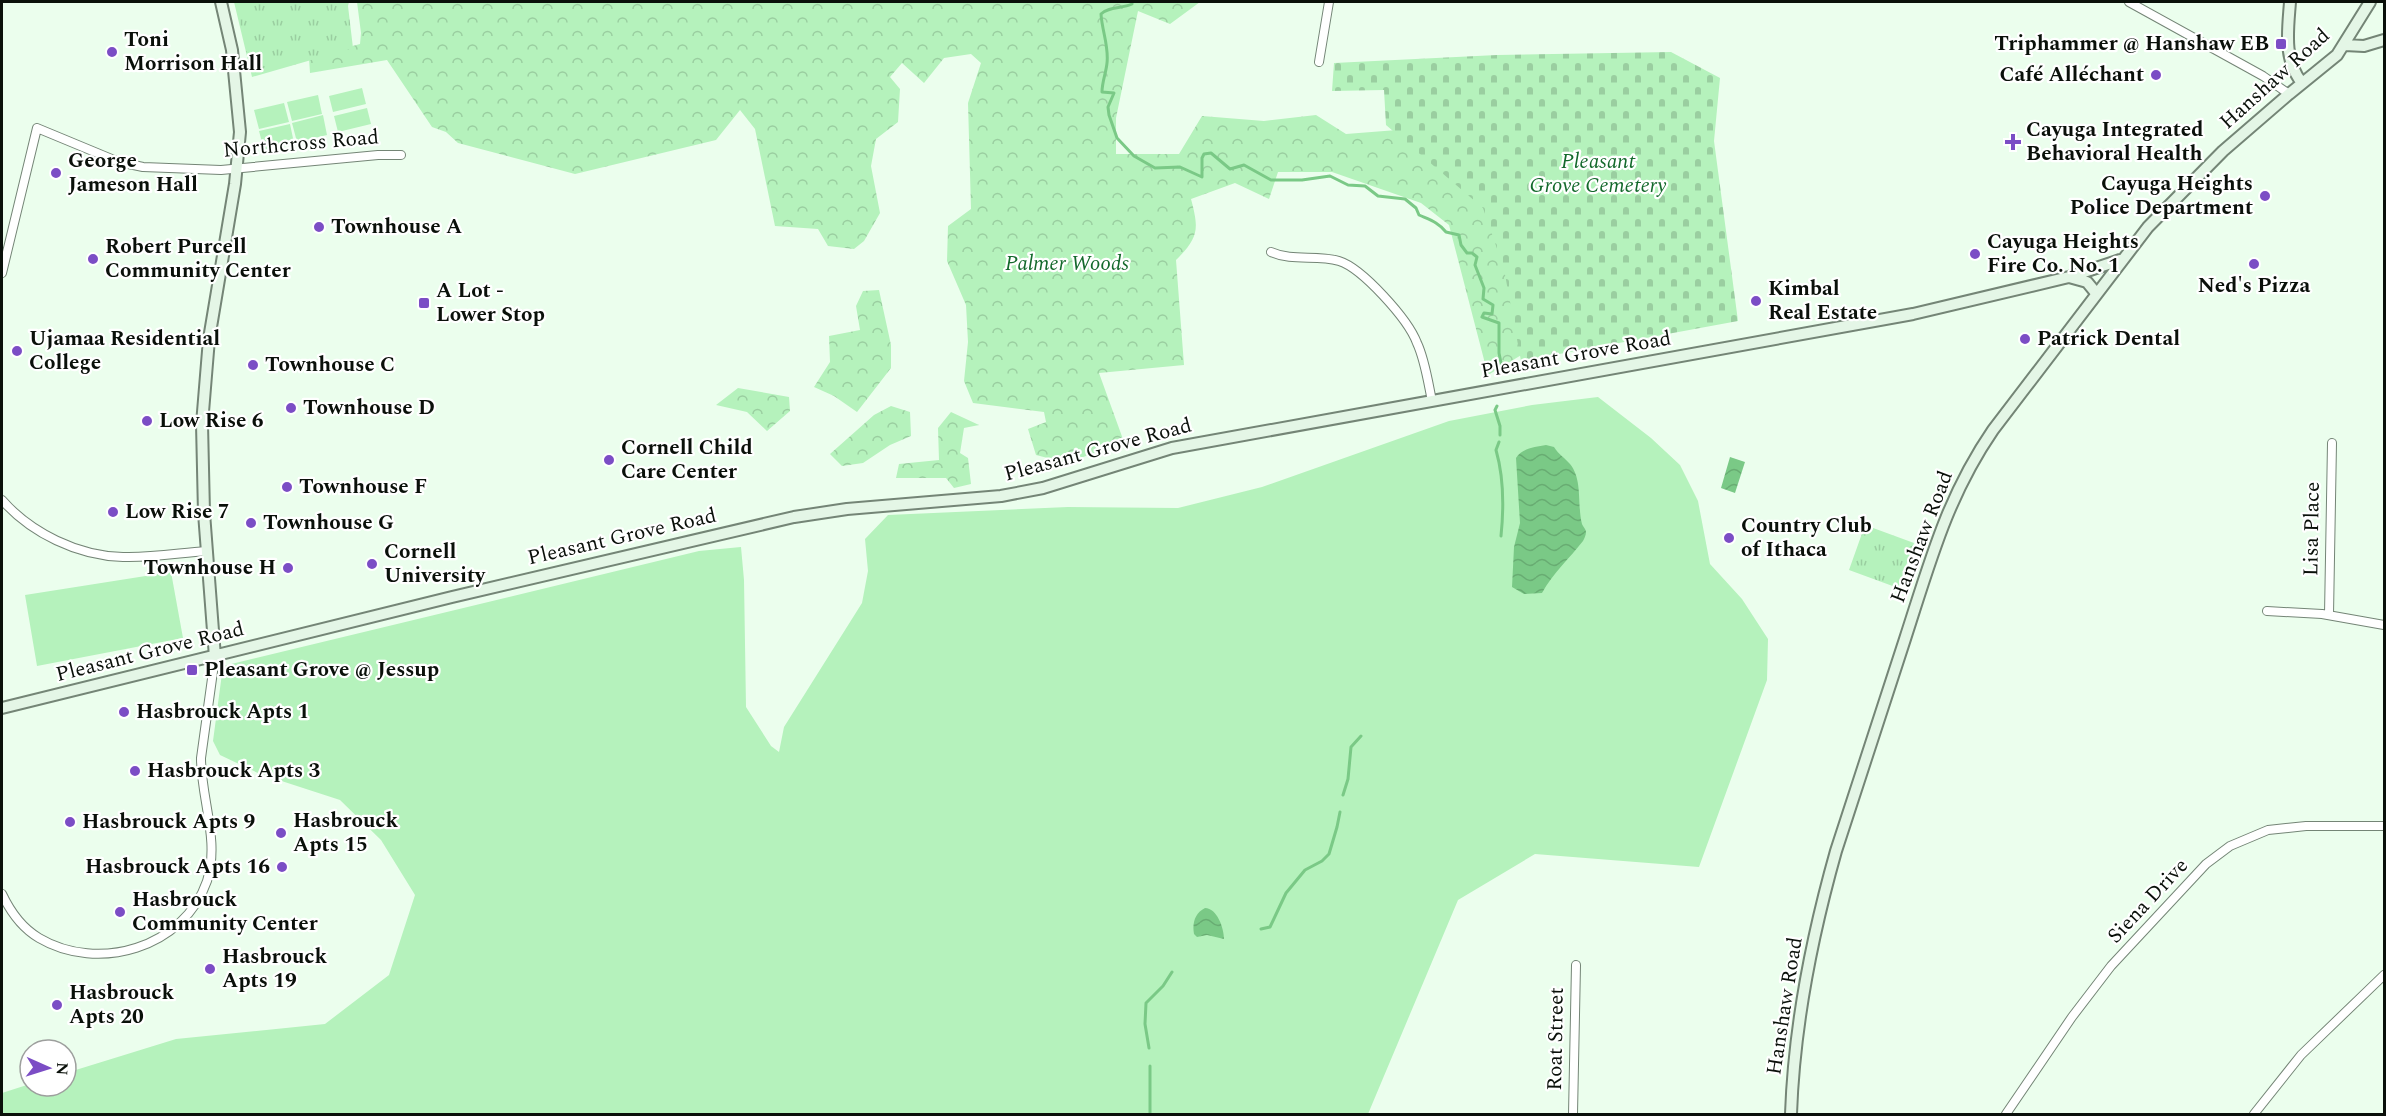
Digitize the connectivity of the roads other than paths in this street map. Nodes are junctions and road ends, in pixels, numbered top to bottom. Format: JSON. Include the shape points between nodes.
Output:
{"nodes":[{"id":1,"x":221,"y":2,"type":"edge"},
{"id":2,"x":1329,"y":2,"type":"edge"},
{"id":3,"x":2129,"y":2,"type":"edge"},
{"id":4,"x":2290,"y":2,"type":"edge"},
{"id":5,"x":2370,"y":2,"type":"edge"},
{"id":6,"x":2385,"y":40,"type":"edge"},
{"id":7,"x":2345,"y":45,"type":"junction"},
{"id":8,"x":1319,"y":63,"type":"dead end"},
{"id":9,"x":2302,"y":83,"type":"junction"},
{"id":10,"x":2289,"y":94,"type":"junction"},
{"id":11,"x":401,"y":155,"type":"dead end"},
{"id":12,"x":236,"y":169,"type":"junction"},
{"id":13,"x":1271,"y":252,"type":"dead end"},
{"id":14,"x":2120,"y":260,"type":"junction"},
{"id":15,"x":2,"y":273,"type":"edge"},
{"id":16,"x":2069,"y":277,"type":"junction"},
{"id":17,"x":2096,"y":293,"type":"junction"},
{"id":18,"x":1432,"y":401,"type":"junction"},
{"id":19,"x":2332,"y":443,"type":"dead end"},
{"id":20,"x":2,"y":500,"type":"edge"},
{"id":21,"x":206,"y":551,"type":"junction"},
{"id":22,"x":2267,"y":611,"type":"dead end"},
{"id":23,"x":2329,"y":615,"type":"junction"},
{"id":24,"x":2385,"y":625,"type":"edge"},
{"id":25,"x":215,"y":657,"type":"junction"},
{"id":26,"x":2,"y":708,"type":"edge"},
{"id":27,"x":2385,"y":826,"type":"edge"},
{"id":28,"x":2,"y":894,"type":"edge"},
{"id":29,"x":1576,"y":965,"type":"dead end"},
{"id":30,"x":2385,"y":975,"type":"edge"},
{"id":31,"x":1573,"y":1114,"type":"edge"},
{"id":32,"x":1791,"y":1114,"type":"edge"},
{"id":33,"x":2006,"y":1114,"type":"edge"},
{"id":34,"x":2254,"y":1114,"type":"edge"}],
"edges":[{"from":1,"to":12,"type":"street","via":[[238,91],[240,132]]},
{"from":2,"to":8,"type":"street"},
{"from":3,"to":10,"type":"street"},
{"from":4,"to":9,"type":"street","via":[[2287,45]]},
{"from":5,"to":7,"type":"street","name":"Hanshaw Road"},
{"from":6,"to":7,"type":"street","via":[[2364,46]]},
{"from":7,"to":9,"type":"street","name":"Hanshaw Road"},
{"from":9,"to":10,"type":"street","name":"Hanshaw Road"},
{"from":10,"to":14,"type":"street","name":"Hanshaw Road","via":[[2191,182]]},
{"from":11,"to":12,"type":"street","name":"Northcross Road"},
{"from":12,"to":15,"type":"street","name":"Northcross Road","via":[[131,165],[37,128]]},
{"from":12,"to":21,"type":"street","via":[[207,360],[202,443]]},
{"from":13,"to":18,"type":"street","via":[[1283,258],[1339,261],[1364,278],[1393,306],[1415,338]]},
{"from":14,"to":16,"type":"street","name":"Pleasant Grove Road"},
{"from":14,"to":17,"type":"street","name":"Hanshaw Road"},
{"from":16,"to":17,"type":"street","via":[[2087,282]]},
{"from":16,"to":18,"type":"street","name":"Pleasant Grove Road","via":[[1853,326]]},
{"from":17,"to":32,"type":"street","name":"Hanshaw Road","via":[[1974,458],[1945,518],[1823,898],[1798,1037]]},
{"from":18,"to":25,"type":"street","name":"Pleasant Grove Road","via":[[1172,448],[1043,488],[1001,496],[794,517]]},
{"from":19,"to":23,"type":"street","name":"Lisa Place"},
{"from":20,"to":21,"type":"street","via":[[33,528],[89,552],[128,557]]},
{"from":21,"to":25,"type":"street"},
{"from":22,"to":23,"type":"street"},
{"from":23,"to":24,"type":"street"},
{"from":25,"to":26,"type":"street","name":"Pleasant Grove Road"},
{"from":25,"to":28,"type":"street","via":[[201,758],[212,851],[203,890],[186,915],[155,941],[131,950],[99,955],[78,953],[30,932],[9,909]]},
{"from":27,"to":33,"type":"street","name":"Siena Drive","via":[[2281,827],[2242,840],[2216,857],[2176,894],[2111,966]]},
{"from":29,"to":31,"type":"street","name":"Roat Street"},
{"from":30,"to":34,"type":"street","via":[[2301,1055]]}]}
